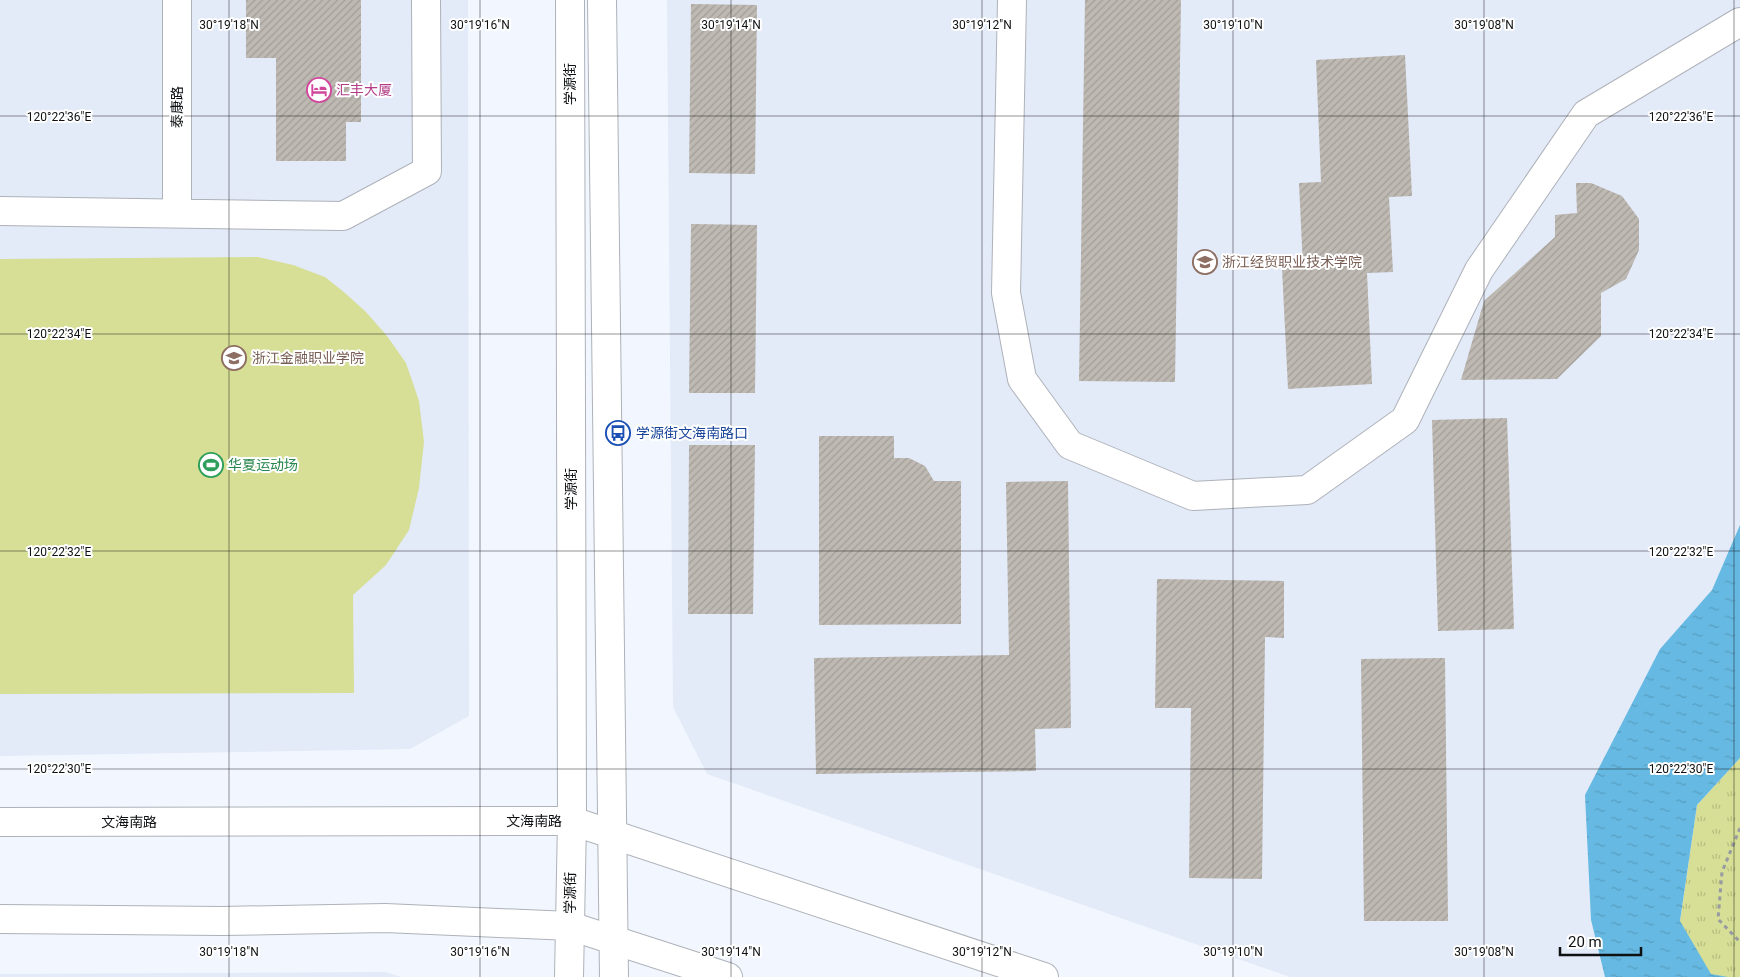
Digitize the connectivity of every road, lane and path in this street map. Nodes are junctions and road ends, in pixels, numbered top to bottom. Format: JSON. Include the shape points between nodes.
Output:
{"nodes":[{"id":1,"x":177,"y":0,"type":"edge"},
{"id":2,"x":426,"y":0,"type":"edge"},
{"id":3,"x":570,"y":0,"type":"edge"},
{"id":4,"x":602,"y":0,"type":"edge"},
{"id":5,"x":1012,"y":0,"type":"edge"},
{"id":6,"x":1740,"y":22,"type":"edge"},
{"id":7,"x":0,"y":211,"type":"edge"},
{"id":8,"x":177,"y":213,"type":"junction"},
{"id":9,"x":572,"y":821,"type":"junction"},
{"id":10,"x":0,"y":822,"type":"edge"},
{"id":11,"x":1740,"y":828,"type":"edge"},
{"id":12,"x":613,"y":834,"type":"junction"},
{"id":13,"x":0,"y":919,"type":"edge"},
{"id":14,"x":570,"y":926,"type":"junction"},
{"id":15,"x":614,"y":940,"type":"junction"},
{"id":16,"x":1740,"y":942,"type":"edge"},
{"id":17,"x":569,"y":977,"type":"edge"},
{"id":18,"x":614,"y":977,"type":"edge"},
{"id":19,"x":728,"y":977,"type":"edge"},
{"id":20,"x":1044,"y":977,"type":"edge"}],
"edges":[{"from":1,"to":8,"type":"main road","name":"泰康路"},
{"from":2,"to":8,"type":"main road","via":[[427,171],[343,216]]},
{"from":3,"to":9,"type":"main road","name":"学源街"},
{"from":4,"to":12,"type":"main road"},
{"from":5,"to":6,"type":"main road","via":[[1006,293],[1022,379],[1070,445],[1193,496],[1308,490],[1405,420],[1478,270],[1586,114]]},
{"from":7,"to":8,"type":"main road"},
{"from":9,"to":10,"type":"main road","name":"文海南路"},
{"from":9,"to":12,"type":"main road","name":"文海南路"},
{"from":9,"to":14,"type":"main road","name":"学源街"},
{"from":11,"to":16,"type":"path","via":[[1722,872],[1718,919]]},
{"from":12,"to":15,"type":"main road"},
{"from":12,"to":20,"type":"main road","name":"文海南路"},
{"from":13,"to":14,"type":"main road","via":[[385,918]]},
{"from":14,"to":15,"type":"main road"},
{"from":14,"to":17,"type":"main road","name":"学源街"},
{"from":15,"to":18,"type":"main road"},
{"from":15,"to":19,"type":"main road"}]}
